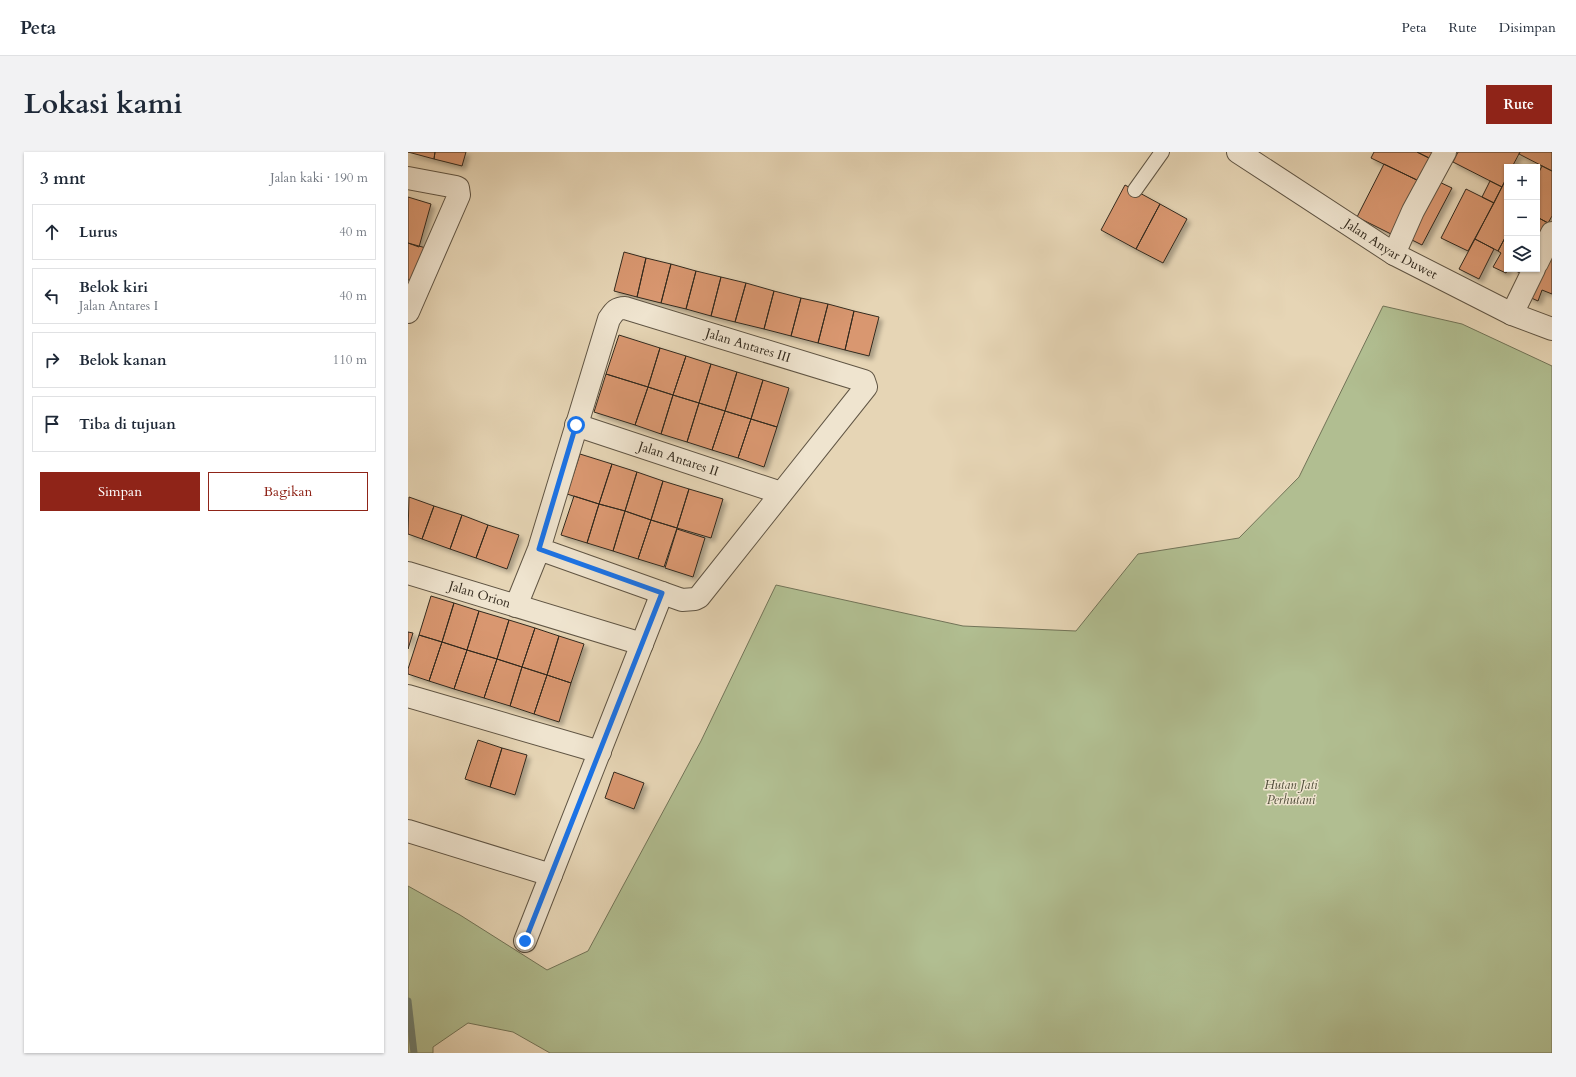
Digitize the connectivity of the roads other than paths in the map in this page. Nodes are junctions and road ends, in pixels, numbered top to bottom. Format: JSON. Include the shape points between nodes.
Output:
{"nodes":[{"id":1,"x":1162,"y":152,"type":"edge"},
{"id":2,"x":1445,"y":152,"type":"edge"},
{"id":3,"x":1246,"y":154,"type":"edge"},
{"id":4,"x":408,"y":178,"type":"edge"},
{"id":5,"x":1135,"y":190,"type":"dead end"},
{"id":6,"x":1552,"y":233,"type":"edge"},
{"id":7,"x":1394,"y":254,"type":"junction"},
{"id":8,"x":1540,"y":257,"type":"edge"},
{"id":9,"x":1533,"y":272,"type":"edge"},
{"id":10,"x":625,"y":308,"type":"joint"},
{"id":11,"x":408,"y":312,"type":"edge"},
{"id":12,"x":1512,"y":314,"type":"junction"},
{"id":13,"x":1552,"y":329,"type":"edge"},
{"id":14,"x":576,"y":425,"type":"junction"},
{"id":15,"x":781,"y":493,"type":"junction"},
{"id":16,"x":539,"y":549,"type":"junction"},
{"id":17,"x":408,"y":573,"type":"edge"},
{"id":18,"x":662,"y":593,"type":"junction"},
{"id":19,"x":516,"y":606,"type":"junction"},
{"id":20,"x":642,"y":644,"type":"junction"},
{"id":21,"x":408,"y":696,"type":"edge"},
{"id":22,"x":600,"y":752,"type":"junction"},
{"id":23,"x":408,"y":831,"type":"edge"},
{"id":24,"x":551,"y":874,"type":"junction"},
{"id":25,"x":525,"y":941,"type":"dead end"}],
"edges":[{"from":1,"to":5,"type":"lane"},
{"from":2,"to":7,"type":"street","via":[[1413,211]]},
{"from":3,"to":7,"type":"street","name":"Jalan Anyar Duwet"},
{"from":4,"to":11,"type":"street","via":[[456,187],[459,195]]},
{"from":6,"to":8,"type":"street"},
{"from":7,"to":12,"type":"street","name":"Jalan Anyar Duwet"},
{"from":9,"to":12,"type":"street"},
{"from":10,"to":14,"type":"street","name":"Jalan Orion","via":[[619,308],[609,319]]},
{"from":10,"to":15,"type":"street","name":"Jalan Antares III","via":[[864,381],[866,387]]},
{"from":12,"to":13,"type":"street","name":"Jalan Anyar Duwet"},
{"from":14,"to":15,"type":"street","name":"Jalan Antares II"},
{"from":14,"to":16,"type":"street","name":"Jalan Orion"},
{"from":15,"to":18,"type":"street","via":[[699,597],[682,600]]},
{"from":16,"to":18,"type":"street"},
{"from":16,"to":19,"type":"street","name":"Jalan Orion"},
{"from":17,"to":19,"type":"street","name":"Jalan Orion"},
{"from":18,"to":20,"type":"street"},
{"from":19,"to":20,"type":"street"},
{"from":20,"to":22,"type":"street"},
{"from":21,"to":22,"type":"street"},
{"from":22,"to":24,"type":"street"},
{"from":23,"to":24,"type":"street"},
{"from":24,"to":25,"type":"street"}]}
